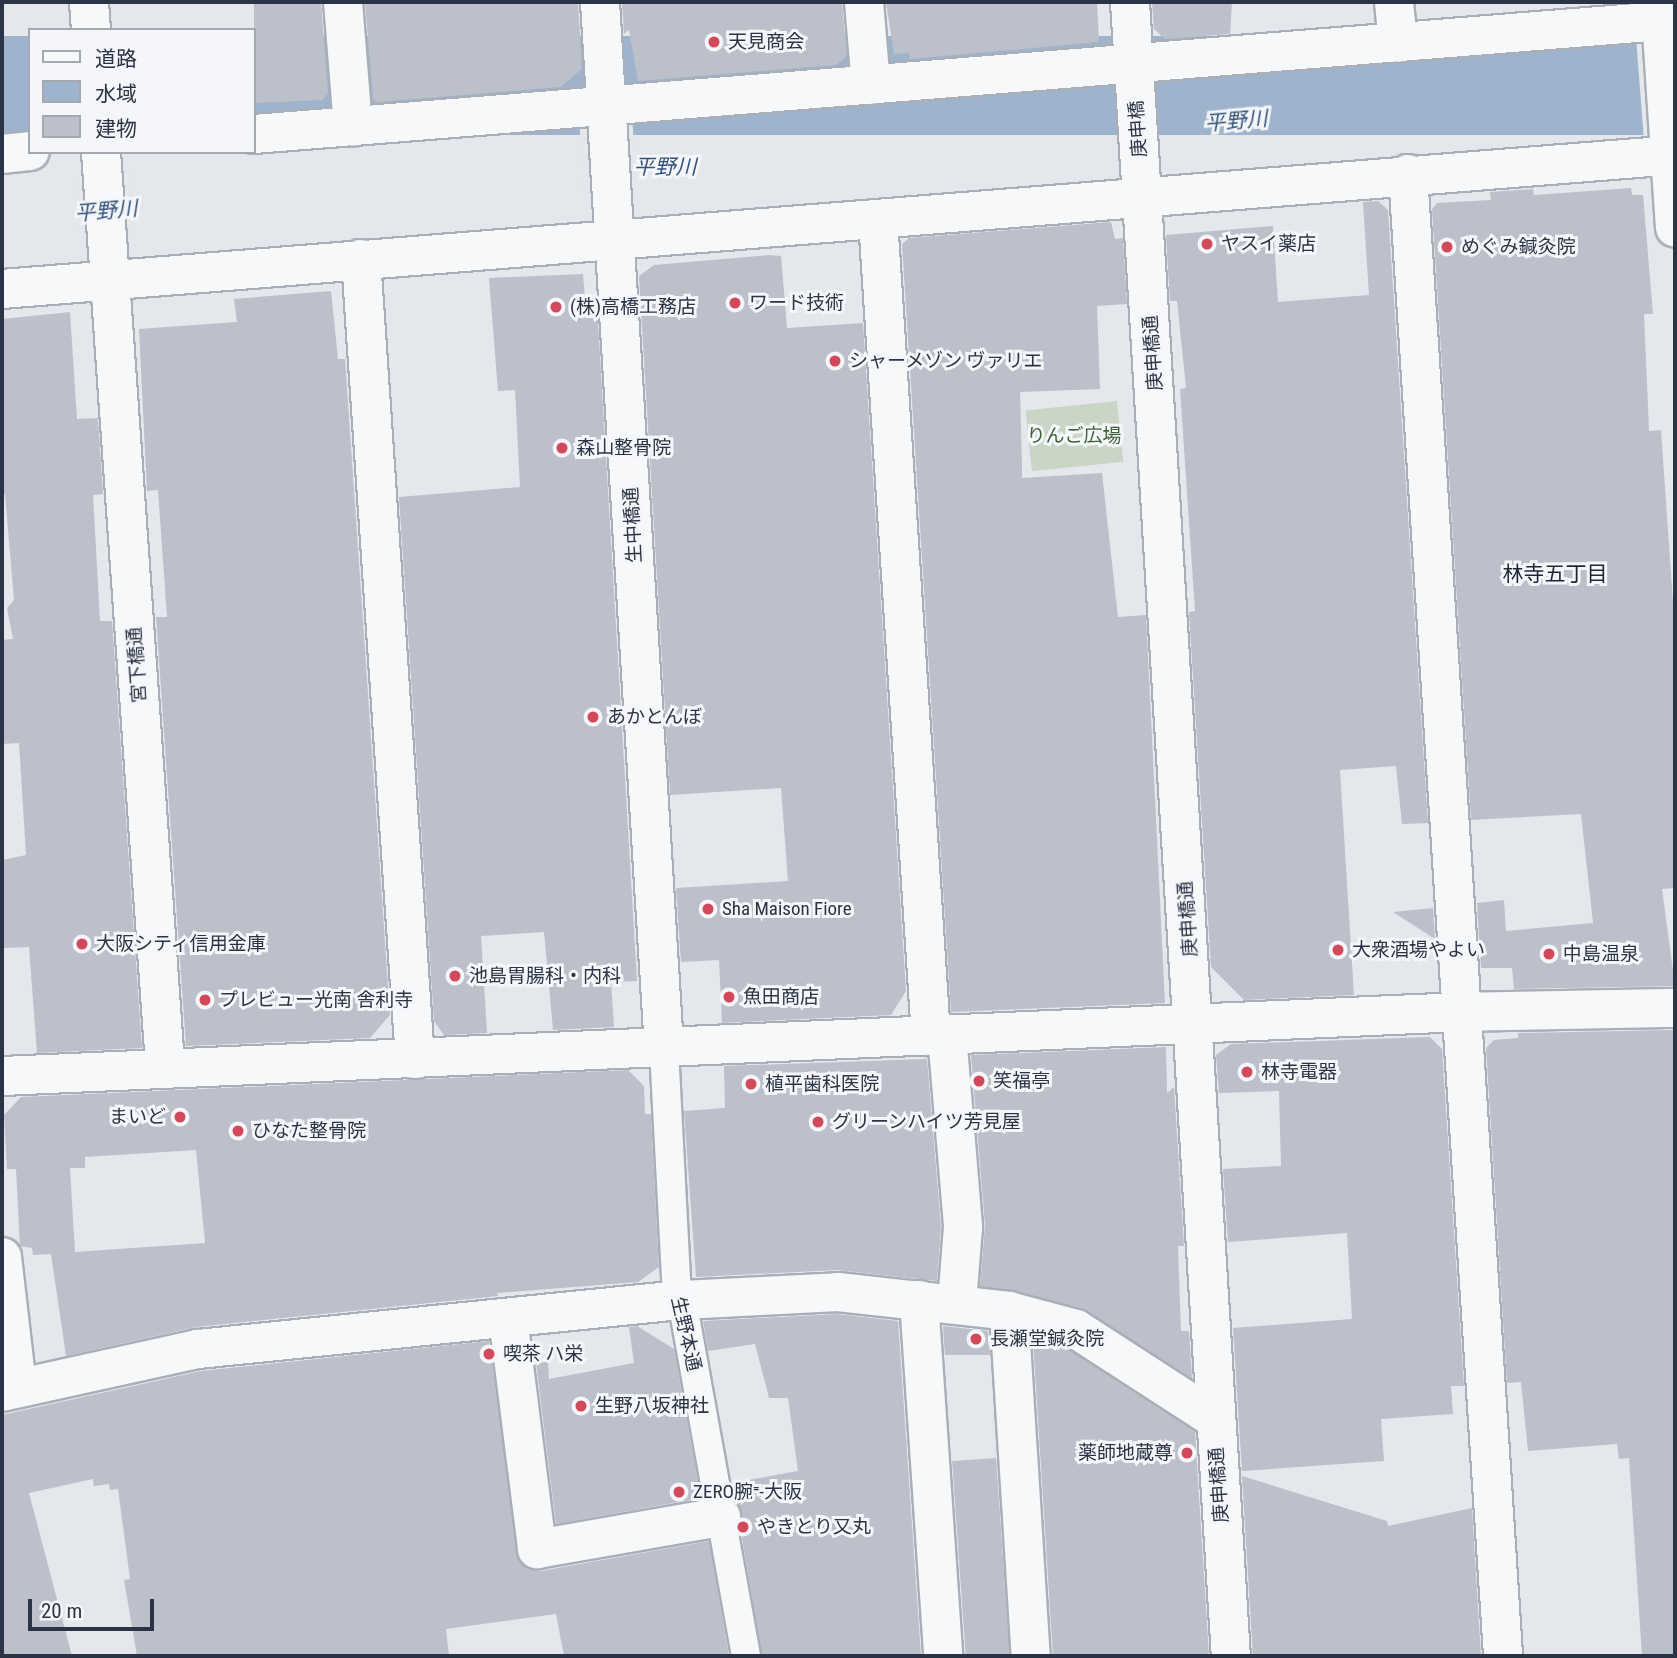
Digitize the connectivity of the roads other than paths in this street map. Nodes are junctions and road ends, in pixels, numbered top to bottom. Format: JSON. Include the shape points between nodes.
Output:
{"nodes":[{"id":1,"x":89,"y":2,"type":"edge"},
{"id":2,"x":343,"y":2,"type":"edge"},
{"id":3,"x":600,"y":2,"type":"edge"},
{"id":4,"x":864,"y":2,"type":"edge"},
{"id":5,"x":1130,"y":2,"type":"edge"},
{"id":6,"x":1394,"y":2,"type":"edge"},
{"id":7,"x":1665,"y":19,"type":"edge"},
{"id":8,"x":91,"y":28,"type":"edge"},
{"id":9,"x":1398,"y":43,"type":"junction"},
{"id":10,"x":1134,"y":70,"type":"junction"},
{"id":11,"x":871,"y":85,"type":"junction"},
{"id":12,"x":606,"y":112,"type":"junction"},
{"id":13,"x":352,"y":127,"type":"junction"},
{"id":14,"x":256,"y":134,"type":"edge"},
{"id":15,"x":1672,"y":150,"type":"edge"},
{"id":16,"x":28,"y":151,"type":"edge"},
{"id":17,"x":2,"y":154,"type":"edge"},
{"id":18,"x":101,"y":156,"type":"edge"},
{"id":19,"x":1408,"y":174,"type":"junction"},
{"id":20,"x":1142,"y":190,"type":"junction"},
{"id":21,"x":878,"y":219,"type":"junction"},
{"id":22,"x":1675,"y":228,"type":"edge"},
{"id":23,"x":614,"y":231,"type":"junction"},
{"id":24,"x":361,"y":259,"type":"junction"},
{"id":25,"x":109,"y":273,"type":"junction"},
{"id":26,"x":2,"y":289,"type":"edge"},
{"id":27,"x":1675,"y":1008,"type":"edge"},
{"id":28,"x":1461,"y":1012,"type":"junction"},
{"id":29,"x":1195,"y":1023,"type":"junction"},
{"id":30,"x":939,"y":1035,"type":"junction"},
{"id":31,"x":664,"y":1049,"type":"junction"},
{"id":32,"x":415,"y":1059,"type":"junction"},
{"id":33,"x":166,"y":1065,"type":"junction"},
{"id":34,"x":2,"y":1076,"type":"edge"},
{"id":35,"x":2,"y":1257,"type":"edge"},
{"id":36,"x":679,"y":1300,"type":"junction"},
{"id":37,"x":919,"y":1300,"type":"junction"},
{"id":38,"x":957,"y":1304,"type":"junction"},
{"id":39,"x":1009,"y":1311,"type":"junction"},
{"id":40,"x":508,"y":1318,"type":"junction"},
{"id":41,"x":9,"y":1390,"type":"edge"},
{"id":42,"x":1214,"y":1419,"type":"junction"},
{"id":43,"x":721,"y":1517,"type":"junction"},
{"id":44,"x":746,"y":1656,"type":"edge"},
{"id":45,"x":943,"y":1656,"type":"edge"},
{"id":46,"x":1031,"y":1656,"type":"edge"},
{"id":47,"x":1231,"y":1656,"type":"edge"},
{"id":48,"x":1503,"y":1656,"type":"edge"}],
"edges":[{"from":1,"to":8,"type":"street"},
{"from":2,"to":13,"type":"street"},
{"from":3,"to":12,"type":"street","name":"生中橋通"},
{"from":4,"to":11,"type":"street"},
{"from":5,"to":10,"type":"street"},
{"from":6,"to":9,"type":"street"},
{"from":7,"to":9,"type":"street"},
{"from":7,"to":15,"type":"street"},
{"from":9,"to":10,"type":"street"},
{"from":10,"to":11,"type":"street"},
{"from":10,"to":20,"type":"street","name":"庚申橋"},
{"from":11,"to":12,"type":"street"},
{"from":12,"to":13,"type":"street"},
{"from":12,"to":23,"type":"street","name":"生中橋通"},
{"from":13,"to":14,"type":"street"},
{"from":15,"to":19,"type":"street"},
{"from":15,"to":22,"type":"street"},
{"from":16,"to":17,"type":"street"},
{"from":18,"to":25,"type":"street","name":"宮下橋通"},
{"from":19,"to":20,"type":"street"},
{"from":19,"to":28,"type":"street"},
{"from":20,"to":21,"type":"street"},
{"from":20,"to":29,"type":"street","name":"庚申橋通"},
{"from":21,"to":23,"type":"street"},
{"from":21,"to":30,"type":"street"},
{"from":23,"to":24,"type":"street"},
{"from":23,"to":31,"type":"street","name":"生中橋通"},
{"from":24,"to":25,"type":"street"},
{"from":24,"to":32,"type":"street"},
{"from":25,"to":26,"type":"street"},
{"from":25,"to":33,"type":"street","name":"宮下橋通"},
{"from":27,"to":28,"type":"street"},
{"from":28,"to":29,"type":"street"},
{"from":28,"to":48,"type":"street"},
{"from":29,"to":30,"type":"street"},
{"from":29,"to":42,"type":"street","name":"庚申橋通"},
{"from":30,"to":31,"type":"street"},
{"from":30,"to":38,"type":"street","via":[[962,1227]]},
{"from":31,"to":32,"type":"street"},
{"from":31,"to":36,"type":"street","name":"生野本通"},
{"from":32,"to":33,"type":"street"},
{"from":33,"to":34,"type":"street"},
{"from":35,"to":41,"type":"street"},
{"from":36,"to":37,"type":"street","via":[[838,1292]]},
{"from":36,"to":40,"type":"street"},
{"from":36,"to":43,"type":"street","name":"生野本通"},
{"from":37,"to":38,"type":"street"},
{"from":37,"to":45,"type":"street"},
{"from":38,"to":39,"type":"street"},
{"from":39,"to":42,"type":"street","via":[[1076,1329]]},
{"from":39,"to":46,"type":"street"},
{"from":40,"to":41,"type":"street","via":[[198,1349]]},
{"from":40,"to":43,"type":"street","via":[[537,1549]]},
{"from":42,"to":47,"type":"street","name":"庚申橋通"},
{"from":43,"to":44,"type":"street","name":"生野本通"}]}
